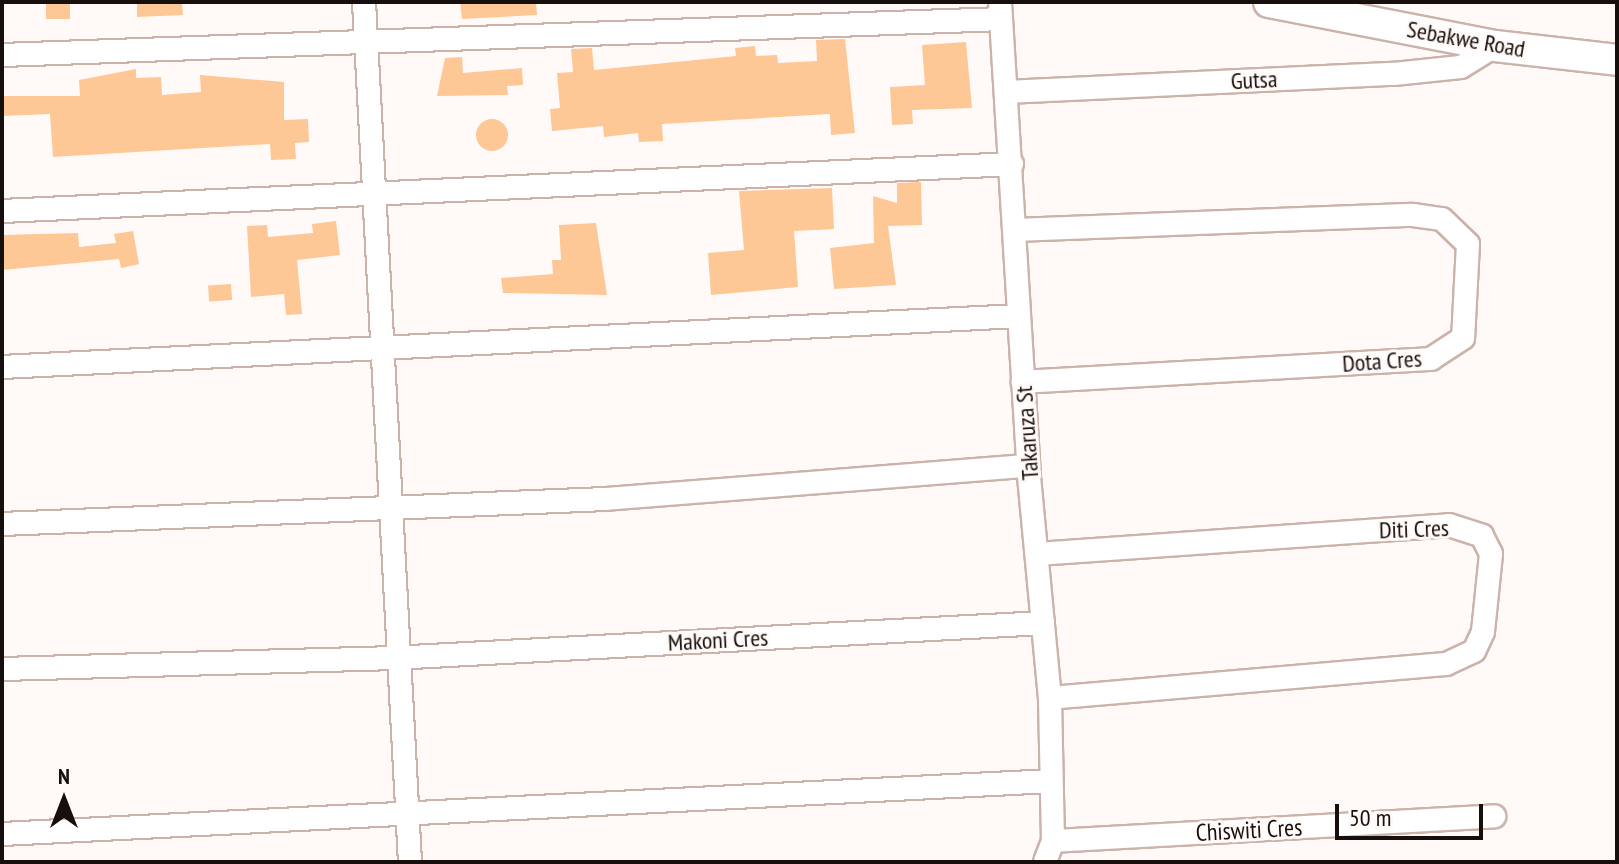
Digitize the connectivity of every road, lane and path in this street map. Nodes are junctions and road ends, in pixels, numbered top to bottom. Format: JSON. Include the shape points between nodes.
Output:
{"nodes":[{"id":1,"x":364,"y":2,"type":"edge"},
{"id":2,"x":1269,"y":2,"type":"edge"},
{"id":3,"x":1001,"y":11,"type":"edge"},
{"id":4,"x":365,"y":39,"type":"junction"},
{"id":5,"x":1495,"y":46,"type":"junction"},
{"id":6,"x":2,"y":55,"type":"edge"},
{"id":7,"x":1617,"y":60,"type":"edge"},
{"id":8,"x":1006,"y":92,"type":"junction"},
{"id":9,"x":1012,"y":164,"type":"junction"},
{"id":10,"x":373,"y":193,"type":"junction"},
{"id":11,"x":2,"y":211,"type":"edge"},
{"id":12,"x":1015,"y":230,"type":"junction"},
{"id":13,"x":1019,"y":316,"type":"junction"},
{"id":14,"x":383,"y":349,"type":"junction"},
{"id":15,"x":2,"y":367,"type":"edge"},
{"id":16,"x":1023,"y":382,"type":"junction"},
{"id":17,"x":1028,"y":466,"type":"junction"},
{"id":18,"x":395,"y":508,"type":"junction"},
{"id":19,"x":2,"y":524,"type":"edge"},
{"id":20,"x":1037,"y":554,"type":"junction"},
{"id":21,"x":1043,"y":623,"type":"junction"},
{"id":22,"x":393,"y":658,"type":"junction"},
{"id":23,"x":2,"y":669,"type":"edge"},
{"id":24,"x":1050,"y":698,"type":"junction"},
{"id":25,"x":1051,"y":781,"type":"junction"},
{"id":26,"x":1494,"y":816,"type":"dead end"},
{"id":27,"x":408,"y":817,"type":"junction"},
{"id":28,"x":2,"y":834,"type":"edge"},
{"id":29,"x":1049,"y":851,"type":"edge"},
{"id":30,"x":410,"y":862,"type":"edge"}],
"edges":[{"from":1,"to":4,"type":"street"},
{"from":2,"to":5,"type":"street","name":"Sebakwe Road"},
{"from":3,"to":4,"type":"street"},
{"from":3,"to":8,"type":"street","name":"Takaruza St"},
{"from":4,"to":6,"type":"street"},
{"from":4,"to":10,"type":"street"},
{"from":5,"to":7,"type":"street","name":"Sebakwe Road"},
{"from":5,"to":8,"type":"street","name":"Gutsa","via":[[1461,67],[1394,74]]},
{"from":8,"to":9,"type":"street","name":"Takaruza St"},
{"from":9,"to":10,"type":"street"},
{"from":9,"to":12,"type":"street","name":"Takaruza St"},
{"from":10,"to":11,"type":"street"},
{"from":10,"to":14,"type":"street"},
{"from":12,"to":13,"type":"street","name":"Takaruza St"},
{"from":12,"to":16,"type":"street","name":"Dota Cres","via":[[1413,215],[1442,219],[1468,244],[1463,338],[1431,359]]},
{"from":13,"to":14,"type":"street"},
{"from":13,"to":16,"type":"street","name":"Takaruza St"},
{"from":14,"to":15,"type":"street"},
{"from":14,"to":18,"type":"street"},
{"from":16,"to":17,"type":"street","name":"Takaruza St"},
{"from":17,"to":18,"type":"street"},
{"from":17,"to":20,"type":"street","name":"Takaruza St"},
{"from":18,"to":19,"type":"street"},
{"from":18,"to":22,"type":"street"},
{"from":20,"to":21,"type":"street","name":"Takaruza St"},
{"from":20,"to":24,"type":"street","name":"Diti Cres","via":[[1449,525],[1482,536],[1491,554],[1483,632],[1474,651],[1446,664]]},
{"from":21,"to":22,"type":"street","name":"Makoni Cres"},
{"from":21,"to":24,"type":"street","name":"Takaruza St"},
{"from":22,"to":23,"type":"street","name":"Makoni Cres"},
{"from":22,"to":27,"type":"street"},
{"from":24,"to":25,"type":"street","name":"Takaruza St"},
{"from":25,"to":27,"type":"street"},
{"from":25,"to":29,"type":"street","name":"Takaruza St"},
{"from":26,"to":29,"type":"street","name":"Chiswiti Cres"},
{"from":27,"to":28,"type":"street"},
{"from":27,"to":30,"type":"street"}]}
